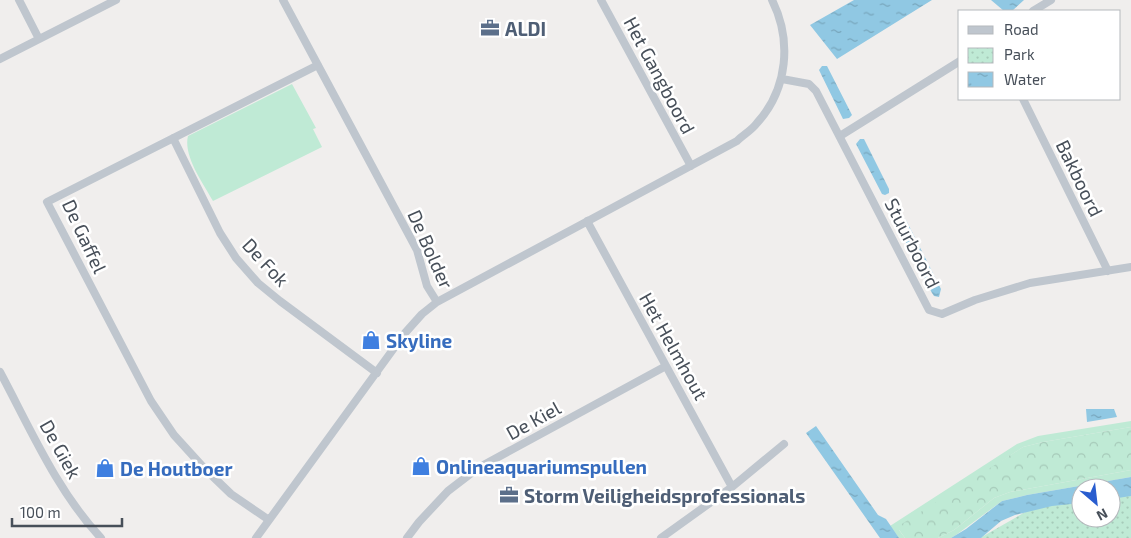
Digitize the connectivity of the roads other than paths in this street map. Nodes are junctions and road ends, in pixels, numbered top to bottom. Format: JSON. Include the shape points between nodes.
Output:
{"nodes":[{"id":1,"x":19,"y":0,"type":"edge"},
{"id":2,"x":116,"y":0,"type":"edge"},
{"id":3,"x":283,"y":0,"type":"edge"},
{"id":4,"x":601,"y":0,"type":"edge"},
{"id":5,"x":772,"y":0,"type":"edge"},
{"id":6,"x":1051,"y":0,"type":"edge"},
{"id":7,"x":1035,"y":10,"type":"edge"},
{"id":8,"x":39,"y":39,"type":"junction"},
{"id":9,"x":0,"y":59,"type":"edge"},
{"id":10,"x":958,"y":62,"type":"edge"},
{"id":11,"x":318,"y":65,"type":"junction"},
{"id":12,"x":782,"y":79,"type":"junction"},
{"id":13,"x":1023,"y":100,"type":"edge"},
{"id":14,"x":840,"y":136,"type":"junction"},
{"id":15,"x":173,"y":138,"type":"junction"},
{"id":16,"x":691,"y":166,"type":"junction"},
{"id":17,"x":587,"y":221,"type":"junction"},
{"id":18,"x":1131,"y":267,"type":"edge"},
{"id":19,"x":1108,"y":271,"type":"junction"},
{"id":20,"x":437,"y":302,"type":"junction"},
{"id":21,"x":666,"y":366,"type":"junction"},
{"id":22,"x":0,"y":372,"type":"edge"},
{"id":23,"x":377,"y":373,"type":"junction"},
{"id":24,"x":784,"y":444,"type":"dead end"},
{"id":25,"x":732,"y":487,"type":"junction"},
{"id":26,"x":269,"y":520,"type":"junction"},
{"id":27,"x":101,"y":538,"type":"edge"},
{"id":28,"x":256,"y":538,"type":"edge"},
{"id":29,"x":407,"y":538,"type":"edge"},
{"id":30,"x":661,"y":538,"type":"edge"}],
"edges":[{"from":1,"to":8,"type":"street"},
{"from":2,"to":8,"type":"street"},
{"from":3,"to":11,"type":"street","name":"De Bolder"},
{"from":4,"to":16,"type":"street","name":"Het Gangboord"},
{"from":5,"to":12,"type":"street","via":[[783,32],[785,56]]},
{"from":6,"to":7,"type":"street"},
{"from":8,"to":9,"type":"street"},
{"from":10,"to":14,"type":"street"},
{"from":11,"to":15,"type":"street","name":"De Gaffel"},
{"from":11,"to":20,"type":"street","name":"De Bolder","via":[[418,250],[427,286]]},
{"from":12,"to":14,"type":"street","name":"Stuurboord","via":[[809,84],[816,90]]},
{"from":12,"to":16,"type":"street","via":[[757,124],[737,141]]},
{"from":13,"to":19,"type":"street","name":"Bakboord"},
{"from":14,"to":19,"type":"street","name":"Stuurboord","via":[[929,310],[942,314],[1030,283]]},
{"from":15,"to":23,"type":"street","name":"De Fok","via":[[220,233],[236,258],[258,283],[280,301]]},
{"from":15,"to":26,"type":"street","name":"De Gaffel","via":[[47,202],[151,401],[174,435],[231,494]]},
{"from":16,"to":17,"type":"street"},
{"from":17,"to":20,"type":"street"},
{"from":17,"to":21,"type":"street","name":"Het Helmhout"},
{"from":18,"to":19,"type":"street","name":"Stuurboord"},
{"from":20,"to":23,"type":"street","name":"De Bolder","via":[[405,333]]},
{"from":21,"to":25,"type":"street","name":"Het Helmhout"},
{"from":21,"to":29,"type":"street","name":"De Kiel","via":[[478,468],[448,491]]},
{"from":22,"to":27,"type":"street","name":"De Giek","via":[[52,471]]},
{"from":23,"to":26,"type":"street","name":"De Bolder"},
{"from":24,"to":25,"type":"street"},
{"from":25,"to":30,"type":"street"},
{"from":26,"to":28,"type":"street","name":"De Bolder"}]}
